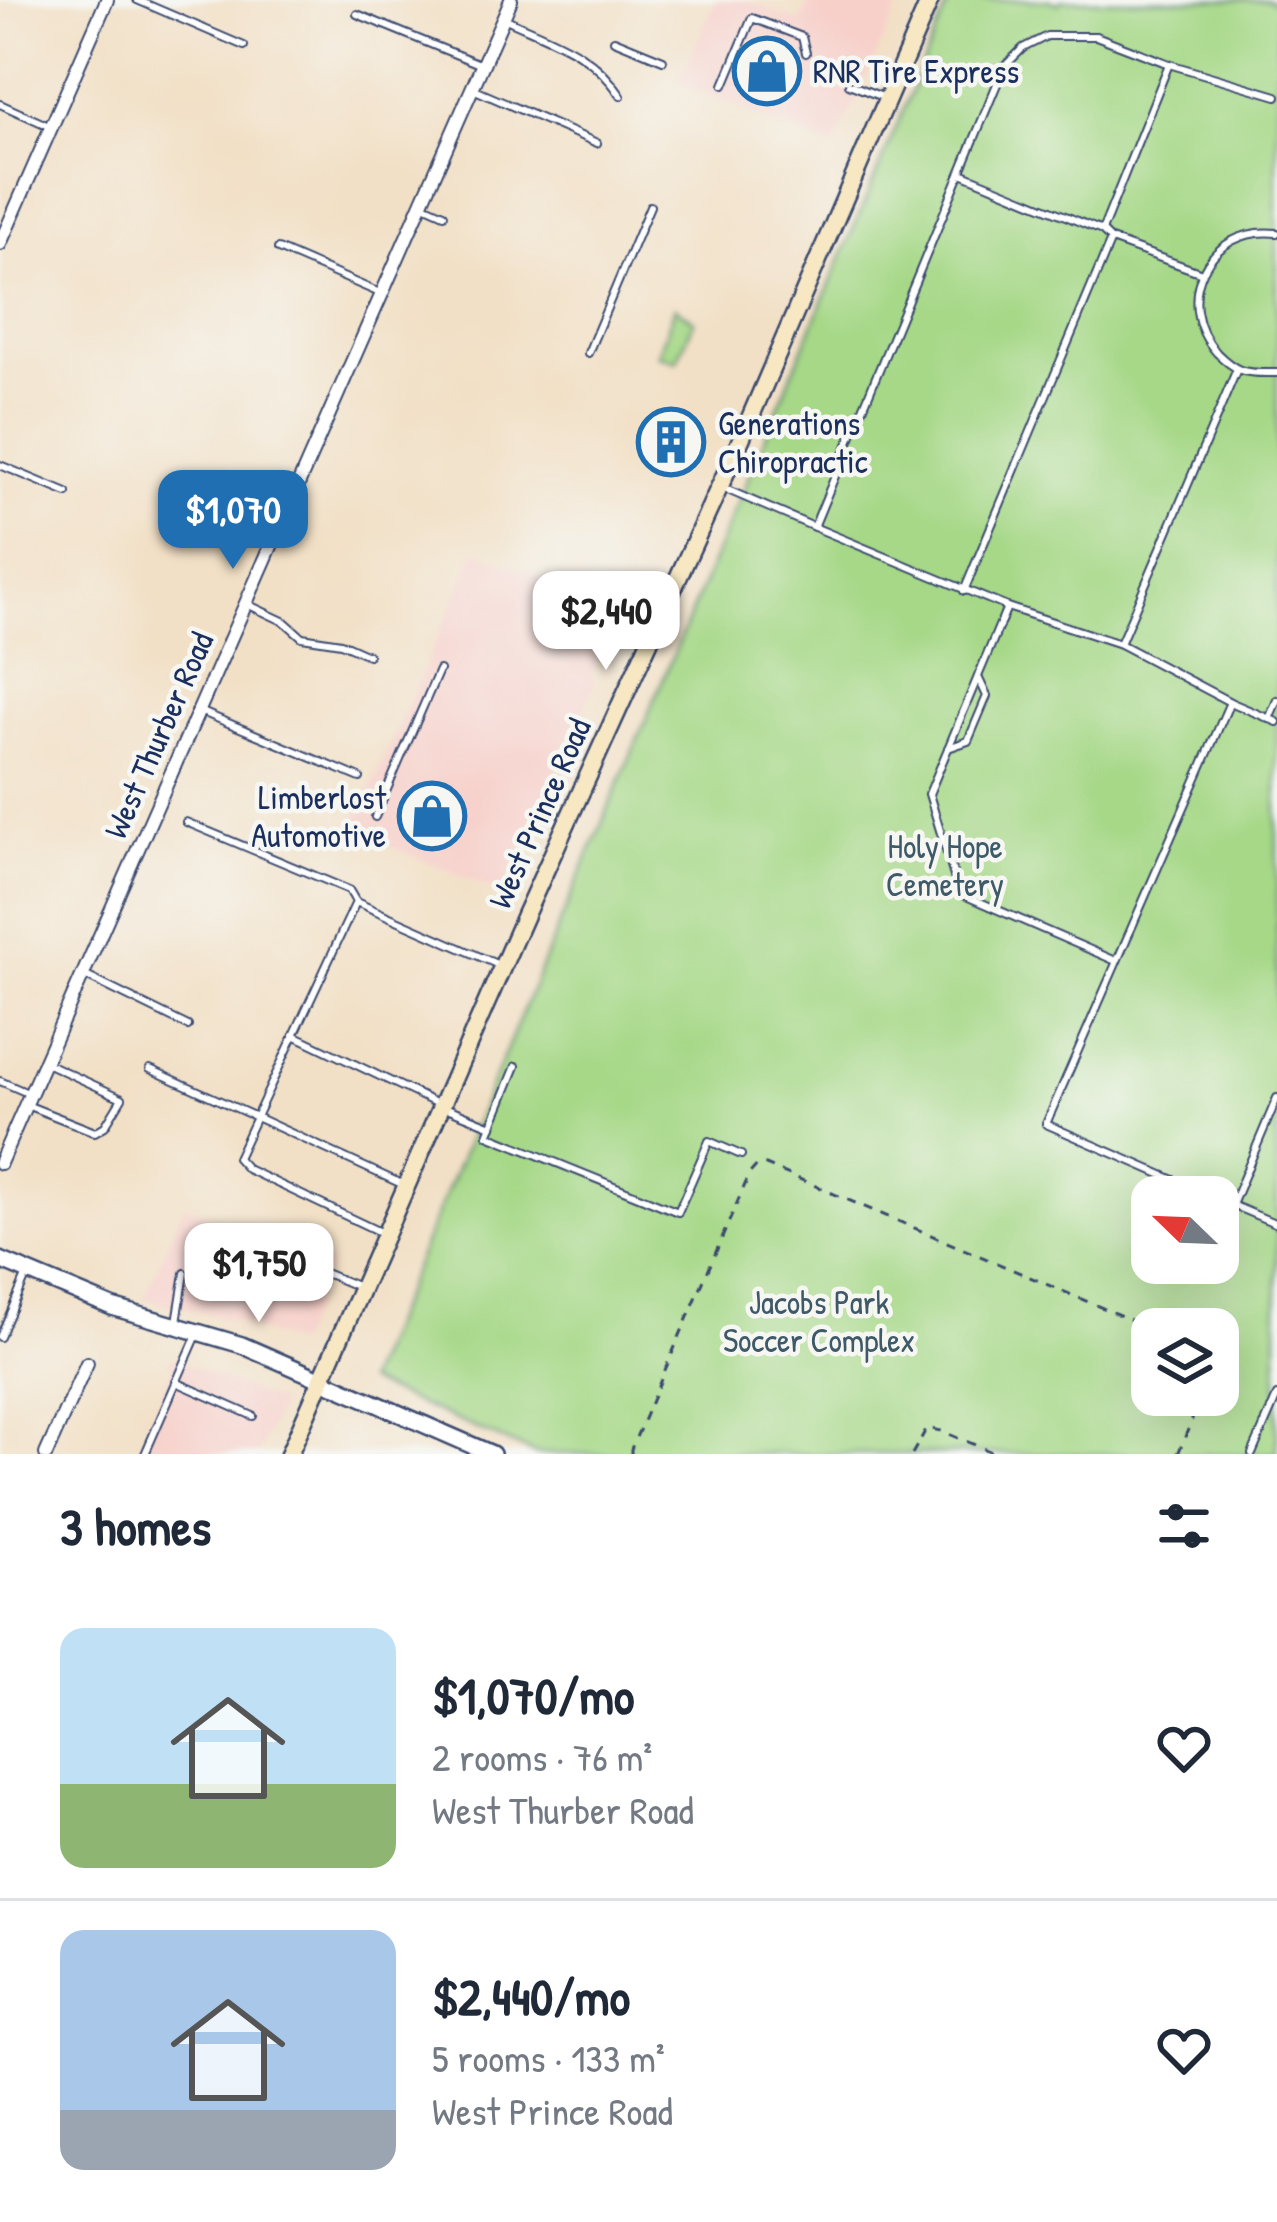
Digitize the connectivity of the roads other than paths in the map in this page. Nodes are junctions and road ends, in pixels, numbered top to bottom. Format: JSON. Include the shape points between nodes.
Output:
{"nodes":[{"id":1,"x":106,"y":0,"type":"edge"},
{"id":2,"x":137,"y":0,"type":"edge"},
{"id":3,"x":511,"y":0,"type":"edge"},
{"id":4,"x":931,"y":0,"type":"edge"},
{"id":5,"x":357,"y":14,"type":"dead end"},
{"id":6,"x":503,"y":18,"type":"junction"},
{"id":7,"x":614,"y":40,"type":"dead end"},
{"id":8,"x":244,"y":46,"type":"dead end"},
{"id":9,"x":806,"y":53,"type":"dead end"},
{"id":10,"x":664,"y":60,"type":"dead end"},
{"id":11,"x":482,"y":64,"type":"junction"},
{"id":12,"x":1169,"y":64,"type":"junction"},
{"id":13,"x":849,"y":84,"type":"dead end"},
{"id":14,"x":724,"y":85,"type":"dead end"},
{"id":15,"x":472,"y":89,"type":"junction"},
{"id":16,"x":621,"y":96,"type":"dead end"},
{"id":17,"x":1277,"y":96,"type":"edge"},
{"id":18,"x":888,"y":99,"type":"junction"},
{"id":19,"x":0,"y":104,"type":"edge"},
{"id":20,"x":51,"y":127,"type":"junction"},
{"id":21,"x":597,"y":143,"type":"dead end"},
{"id":22,"x":961,"y":173,"type":"junction"},
{"id":23,"x":421,"y":204,"type":"junction"},
{"id":24,"x":650,"y":206,"type":"dead end"},
{"id":25,"x":444,"y":214,"type":"dead end"},
{"id":26,"x":1102,"y":231,"type":"junction"},
{"id":27,"x":1277,"y":232,"type":"edge"},
{"id":28,"x":1112,"y":240,"type":"junction"},
{"id":29,"x":0,"y":244,"type":"edge"},
{"id":30,"x":278,"y":249,"type":"dead end"},
{"id":31,"x":1202,"y":273,"type":"junction"},
{"id":32,"x":382,"y":294,"type":"junction"},
{"id":33,"x":588,"y":353,"type":"dead end"},
{"id":34,"x":1237,"y":369,"type":"junction"},
{"id":35,"x":1277,"y":373,"type":"edge"},
{"id":36,"x":0,"y":465,"type":"edge"},
{"id":37,"x":719,"y":487,"type":"junction"},
{"id":38,"x":67,"y":493,"type":"dead end"},
{"id":39,"x":814,"y":527,"type":"junction"},
{"id":40,"x":964,"y":590,"type":"junction"},
{"id":41,"x":246,"y":604,"type":"junction"},
{"id":42,"x":1007,"y":607,"type":"junction"},
{"id":43,"x":1120,"y":644,"type":"junction"},
{"id":44,"x":368,"y":655,"type":"dead end"},
{"id":45,"x":439,"y":670,"type":"dead end"},
{"id":46,"x":978,"y":677,"type":"junction"},
{"id":47,"x":1277,"y":700,"type":"edge"},
{"id":48,"x":1230,"y":702,"type":"junction"},
{"id":49,"x":199,"y":711,"type":"junction"},
{"id":50,"x":1273,"y":720,"type":"edge"},
{"id":51,"x":948,"y":748,"type":"junction"},
{"id":52,"x":359,"y":778,"type":"dead end"},
{"id":53,"x":375,"y":817,"type":"dead end"},
{"id":54,"x":186,"y":822,"type":"dead end"},
{"id":55,"x":356,"y":902,"type":"junction"},
{"id":56,"x":1117,"y":961,"type":"junction"},
{"id":57,"x":503,"y":966,"type":"junction"},
{"id":58,"x":82,"y":975,"type":"junction"},
{"id":59,"x":188,"y":1026,"type":"dead end"},
{"id":60,"x":294,"y":1035,"type":"junction"},
{"id":61,"x":44,"y":1062,"type":"junction"},
{"id":62,"x":516,"y":1066,"type":"dead end"},
{"id":63,"x":150,"y":1070,"type":"dead end"},
{"id":64,"x":0,"y":1081,"type":"edge"},
{"id":65,"x":1277,"y":1098,"type":"edge"},
{"id":66,"x":28,"y":1099,"type":"junction"},
{"id":67,"x":442,"y":1106,"type":"junction"},
{"id":68,"x":256,"y":1117,"type":"junction"},
{"id":69,"x":492,"y":1126,"type":"junction"},
{"id":70,"x":741,"y":1155,"type":"dead end"},
{"id":71,"x":0,"y":1163,"type":"edge"},
{"id":72,"x":1165,"y":1176,"type":"edge"},
{"id":73,"x":406,"y":1186,"type":"junction"},
{"id":74,"x":1239,"y":1188,"type":"edge"},
{"id":75,"x":1239,"y":1208,"type":"edge"},
{"id":76,"x":1277,"y":1224,"type":"edge"},
{"id":77,"x":385,"y":1234,"type":"junction"},
{"id":78,"x":0,"y":1259,"type":"edge"},
{"id":79,"x":297,"y":1265,"type":"dead end"},
{"id":80,"x":28,"y":1272,"type":"junction"},
{"id":81,"x":185,"y":1273,"type":"dead end"},
{"id":82,"x":361,"y":1288,"type":"junction"},
{"id":83,"x":177,"y":1326,"type":"junction"},
{"id":84,"x":198,"y":1332,"type":"junction"},
{"id":85,"x":0,"y":1337,"type":"edge"},
{"id":86,"x":86,"y":1363,"type":"dead end"},
{"id":87,"x":176,"y":1382,"type":"junction"},
{"id":88,"x":320,"y":1382,"type":"junction"},
{"id":89,"x":1277,"y":1396,"type":"edge"},
{"id":90,"x":253,"y":1416,"type":"dead end"},
{"id":91,"x":46,"y":1454,"type":"edge"},
{"id":92,"x":145,"y":1454,"type":"edge"},
{"id":93,"x":289,"y":1454,"type":"edge"},
{"id":94,"x":492,"y":1454,"type":"edge"},
{"id":95,"x":1252,"y":1454,"type":"edge"}],
"edges":[{"from":1,"to":20,"type":"street"},
{"from":2,"to":8,"type":"lane"},
{"from":3,"to":6,"type":"street","name":"West Thurber Road"},
{"from":4,"to":18,"type":"main road","name":"West Prince Road"},
{"from":5,"to":11,"type":"lane"},
{"from":6,"to":11,"type":"street","name":"West Thurber Road"},
{"from":6,"to":16,"type":"lane","via":[[592,61]]},
{"from":7,"to":10,"type":"lane"},
{"from":9,"to":14,"type":"lane","via":[[802,37],[752,18]]},
{"from":11,"to":15,"type":"street","name":"West Thurber Road"},
{"from":12,"to":17,"type":"lane"},
{"from":12,"to":22,"type":"lane","via":[[1096,36],[1048,36],[1023,48],[1004,67]]},
{"from":12,"to":26,"type":"lane"},
{"from":13,"to":18,"type":"lane"},
{"from":15,"to":21,"type":"lane"},
{"from":15,"to":23,"type":"street","name":"West Thurber Road"},
{"from":18,"to":37,"type":"main road","name":"West Prince Road"},
{"from":19,"to":20,"type":"lane"},
{"from":20,"to":29,"type":"street"},
{"from":22,"to":26,"type":"lane"},
{"from":22,"to":39,"type":"lane"},
{"from":23,"to":25,"type":"lane"},
{"from":23,"to":32,"type":"street","name":"West Thurber Road"},
{"from":24,"to":33,"type":"lane"},
{"from":26,"to":28,"type":"lane"},
{"from":27,"to":31,"type":"lane","via":[[1236,238]]},
{"from":28,"to":31,"type":"lane"},
{"from":28,"to":40,"type":"lane"},
{"from":30,"to":32,"type":"lane"},
{"from":31,"to":34,"type":"lane","via":[[1196,314],[1206,340]]},
{"from":32,"to":41,"type":"street","name":"West Thurber Road"},
{"from":34,"to":35,"type":"lane"},
{"from":34,"to":43,"type":"lane"},
{"from":36,"to":38,"type":"lane"},
{"from":37,"to":39,"type":"lane"},
{"from":37,"to":57,"type":"main road","name":"West Prince Road"},
{"from":39,"to":40,"type":"lane"},
{"from":40,"to":42,"type":"lane"},
{"from":41,"to":44,"type":"lane","via":[[302,637]]},
{"from":41,"to":49,"type":"street","name":"West Thurber Road"},
{"from":42,"to":43,"type":"lane"},
{"from":42,"to":46,"type":"lane"},
{"from":43,"to":48,"type":"lane"},
{"from":45,"to":53,"type":"lane"},
{"from":46,"to":51,"type":"lane"},
{"from":46,"to":51,"type":"lane","via":[[987,696],[981,711],[968,741]]},
{"from":47,"to":50,"type":"lane"},
{"from":48,"to":50,"type":"lane"},
{"from":48,"to":56,"type":"lane"},
{"from":49,"to":52,"type":"lane"},
{"from":49,"to":58,"type":"street","name":"West Thurber Road"},
{"from":51,"to":56,"type":"lane","via":[[929,794],[959,893]]},
{"from":54,"to":55,"type":"lane","via":[[349,890]]},
{"from":55,"to":57,"type":"lane"},
{"from":55,"to":60,"type":"lane"},
{"from":56,"to":72,"type":"lane","via":[[1046,1124]]},
{"from":57,"to":67,"type":"main road","name":"West Prince Road"},
{"from":58,"to":59,"type":"lane"},
{"from":58,"to":61,"type":"street","name":"West Thurber Road"},
{"from":60,"to":67,"type":"lane"},
{"from":60,"to":68,"type":"lane"},
{"from":61,"to":66,"type":"street","name":"West Thurber Road"},
{"from":61,"to":66,"type":"lane","via":[[122,1098],[94,1132]]},
{"from":62,"to":69,"type":"lane"},
{"from":63,"to":68,"type":"lane"},
{"from":64,"to":66,"type":"lane"},
{"from":65,"to":74,"type":"lane"},
{"from":66,"to":71,"type":"street","name":"West Thurber Road"},
{"from":67,"to":69,"type":"lane"},
{"from":67,"to":73,"type":"main road","name":"West Prince Road"},
{"from":68,"to":73,"type":"lane"},
{"from":68,"to":77,"type":"lane","via":[[237,1159],[247,1169]]},
{"from":69,"to":70,"type":"lane","via":[[488,1135],[678,1212],[709,1141]]},
{"from":73,"to":77,"type":"main road","name":"West Prince Road"},
{"from":75,"to":76,"type":"lane"},
{"from":77,"to":82,"type":"main road","name":"West Prince Road"},
{"from":78,"to":80,"type":"street"},
{"from":79,"to":82,"type":"lane"},
{"from":80,"to":83,"type":"street"},
{"from":80,"to":85,"type":"lane"},
{"from":81,"to":83,"type":"lane"},
{"from":82,"to":88,"type":"main road","name":"West Prince Road"},
{"from":83,"to":84,"type":"street"},
{"from":84,"to":87,"type":"lane"},
{"from":84,"to":88,"type":"street"},
{"from":86,"to":91,"type":"street"},
{"from":87,"to":90,"type":"lane"},
{"from":87,"to":92,"type":"lane"},
{"from":88,"to":93,"type":"main road","name":"West Prince Road"},
{"from":88,"to":94,"type":"street"},
{"from":89,"to":95,"type":"lane"}]}
